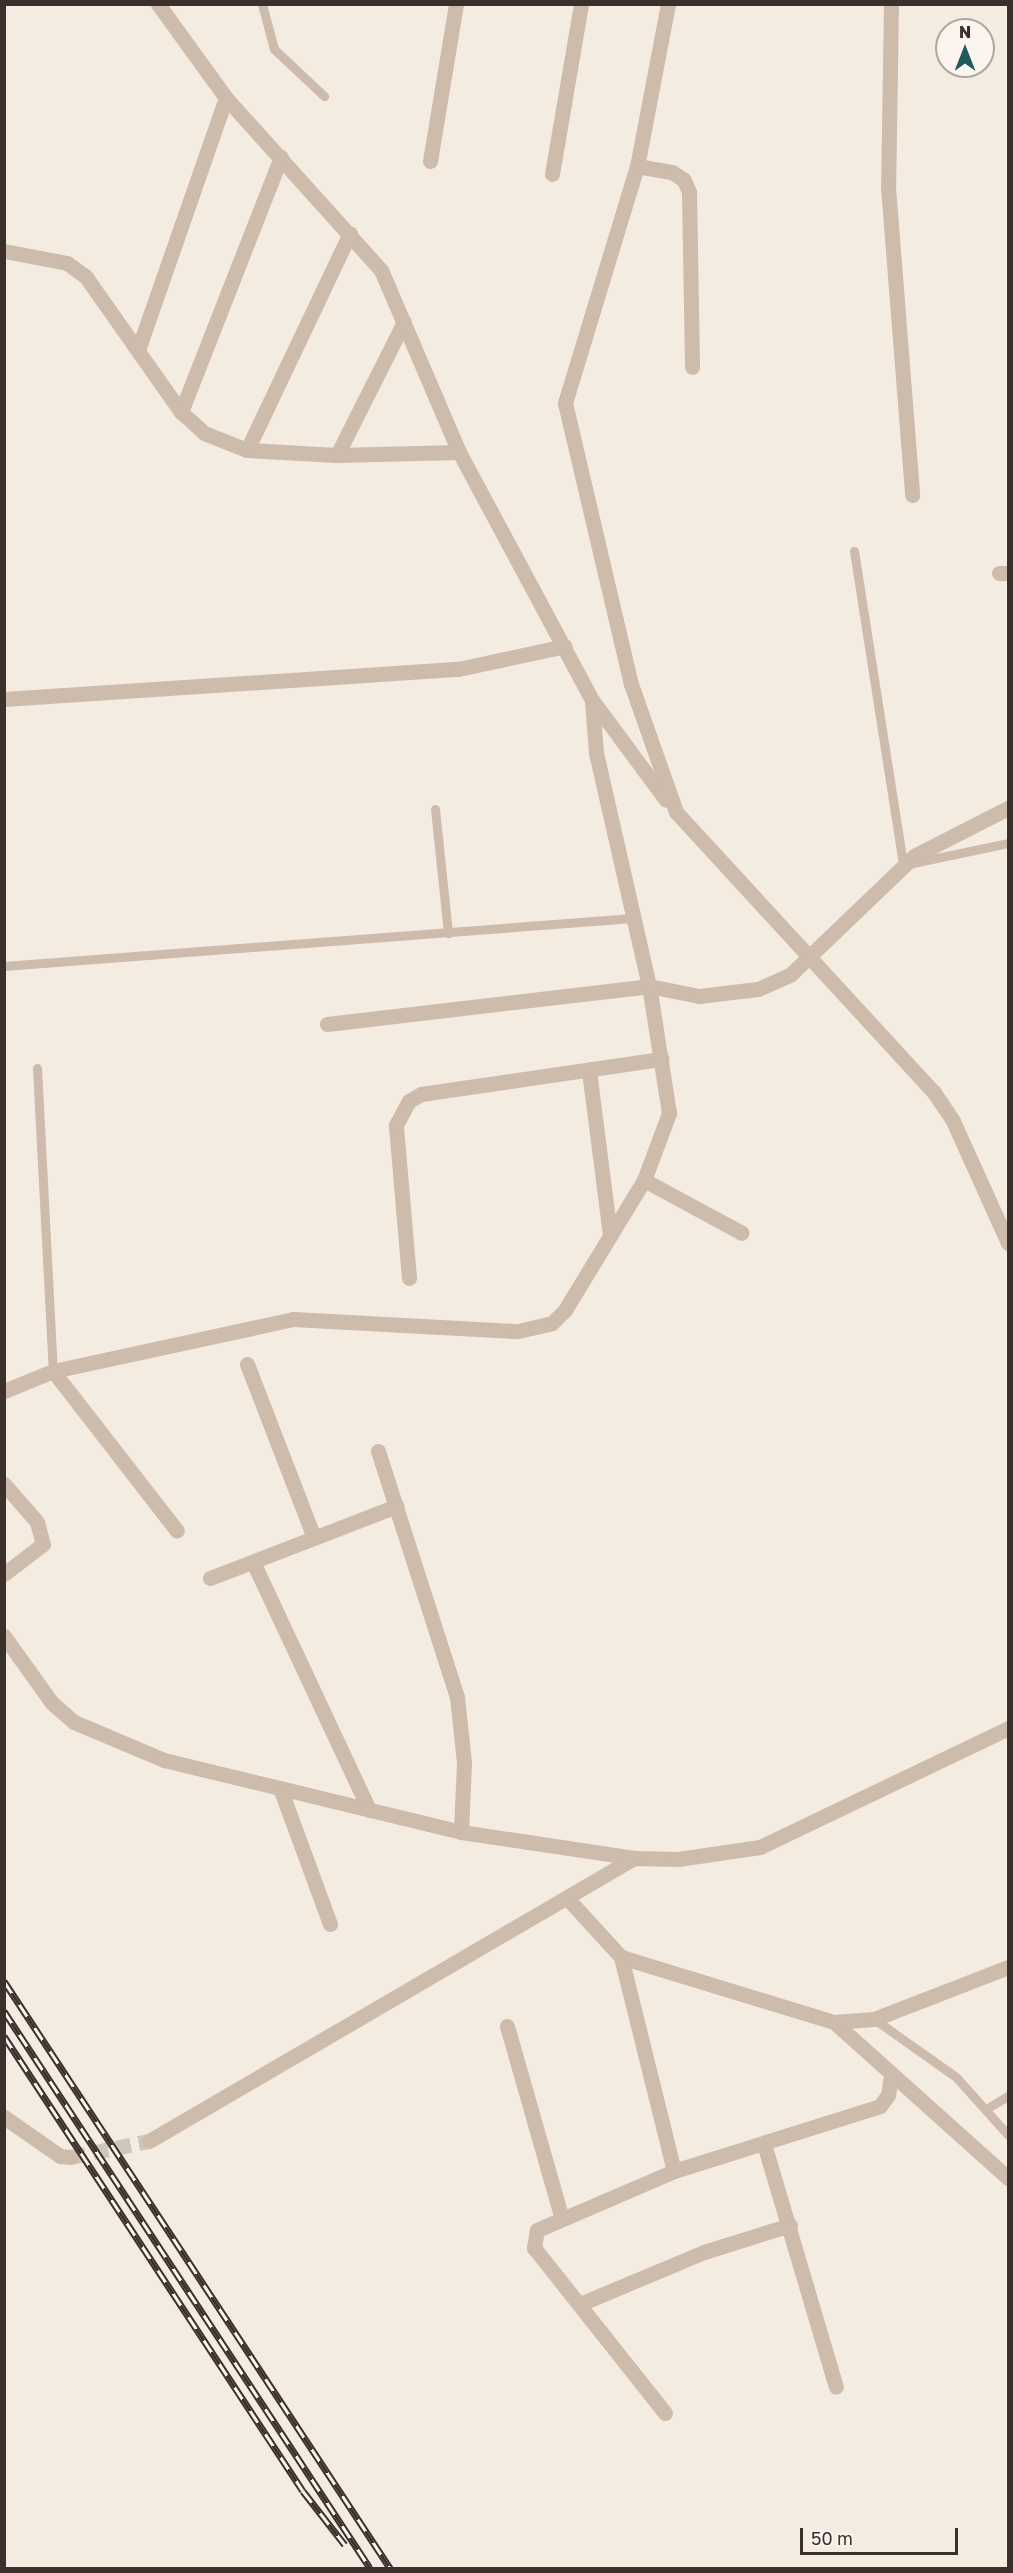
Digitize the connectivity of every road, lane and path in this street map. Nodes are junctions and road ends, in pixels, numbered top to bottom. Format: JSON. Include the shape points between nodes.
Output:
{"nodes":[{"id":1,"x":158,"y":4,"type":"edge"},
{"id":2,"x":262,"y":4,"type":"edge"},
{"id":3,"x":456,"y":4,"type":"edge"},
{"id":4,"x":580,"y":4,"type":"edge"},
{"id":5,"x":668,"y":4,"type":"edge"},
{"id":6,"x":891,"y":4,"type":"edge"},
{"id":7,"x":324,"y":96,"type":"dead end"},
{"id":8,"x":226,"y":98,"type":"junction"},
{"id":9,"x":281,"y":157,"type":"junction"},
{"id":10,"x":430,"y":161,"type":"dead end"},
{"id":11,"x":638,"y":166,"type":"junction"},
{"id":12,"x":552,"y":174,"type":"dead end"},
{"id":13,"x":350,"y":233,"type":"junction"},
{"id":14,"x":4,"y":251,"type":"edge"},
{"id":15,"x":404,"y":322,"type":"junction"},
{"id":16,"x":138,"y":350,"type":"junction"},
{"id":17,"x":692,"y":367,"type":"dead end"},
{"id":18,"x":181,"y":412,"type":"junction"},
{"id":19,"x":247,"y":450,"type":"junction"},
{"id":20,"x":459,"y":452,"type":"junction"},
{"id":21,"x":337,"y":454,"type":"junction"},
{"id":22,"x":912,"y":495,"type":"dead end"},
{"id":23,"x":854,"y":551,"type":"dead end"},
{"id":24,"x":565,"y":646,"type":"junction"},
{"id":25,"x":4,"y":699,"type":"edge"},
{"id":26,"x":592,"y":700,"type":"junction"},
{"id":27,"x":1008,"y":808,"type":"edge"},
{"id":28,"x":435,"y":809,"type":"dead end"},
{"id":29,"x":676,"y":812,"type":"junction"},
{"id":30,"x":1008,"y":843,"type":"edge"},
{"id":31,"x":903,"y":865,"type":"junction"},
{"id":32,"x":633,"y":918,"type":"junction"},
{"id":33,"x":448,"y":933,"type":"junction"},
{"id":34,"x":808,"y":956,"type":"junction"},
{"id":35,"x":4,"y":966,"type":"edge"},
{"id":36,"x":650,"y":986,"type":"junction"},
{"id":37,"x":327,"y":1024,"type":"dead end"},
{"id":38,"x":661,"y":1059,"type":"junction"},
{"id":39,"x":37,"y":1068,"type":"dead end"},
{"id":40,"x":590,"y":1071,"type":"junction"},
{"id":41,"x":644,"y":1180,"type":"junction"},
{"id":42,"x":742,"y":1233,"type":"dead end"},
{"id":43,"x":610,"y":1234,"type":"junction"},
{"id":44,"x":1008,"y":1243,"type":"edge"},
{"id":45,"x":410,"y":1278,"type":"dead end"},
{"id":46,"x":247,"y":1364,"type":"dead end"},
{"id":47,"x":53,"y":1371,"type":"junction"},
{"id":48,"x":4,"y":1391,"type":"edge"},
{"id":49,"x":378,"y":1451,"type":"dead end"},
{"id":50,"x":4,"y":1484,"type":"edge"},
{"id":51,"x":398,"y":1506,"type":"junction"},
{"id":52,"x":177,"y":1531,"type":"dead end"},
{"id":53,"x":314,"y":1538,"type":"junction"},
{"id":54,"x":253,"y":1562,"type":"junction"},
{"id":55,"x":4,"y":1574,"type":"edge"},
{"id":56,"x":210,"y":1578,"type":"dead end"},
{"id":57,"x":4,"y":1636,"type":"edge"},
{"id":58,"x":1008,"y":1728,"type":"edge"},
{"id":59,"x":280,"y":1788,"type":"junction"},
{"id":60,"x":369,"y":1810,"type":"junction"},
{"id":61,"x":461,"y":1832,"type":"junction"},
{"id":62,"x":634,"y":1858,"type":"junction"},
{"id":63,"x":567,"y":1898,"type":"junction"},
{"id":64,"x":330,"y":1924,"type":"dead end"},
{"id":65,"x":621,"y":1957,"type":"junction"},
{"id":66,"x":1008,"y":1967,"type":"edge"},
{"id":67,"x":874,"y":2019,"type":"junction"},
{"id":68,"x":834,"y":2022,"type":"junction"},
{"id":69,"x":507,"y":2026,"type":"dead end"},
{"id":70,"x":891,"y":2076,"type":"junction"},
{"id":71,"x":1008,"y":2096,"type":"edge"},
{"id":72,"x":986,"y":2109,"type":"junction"},
{"id":73,"x":4,"y":2117,"type":"edge"},
{"id":74,"x":1008,"y":2135,"type":"edge"},
{"id":75,"x":149,"y":2141,"type":"tunnel mouth"},
{"id":76,"x":764,"y":2144,"type":"junction"},
{"id":77,"x":71,"y":2157,"type":"tunnel mouth"},
{"id":78,"x":674,"y":2171,"type":"junction"},
{"id":79,"x":1008,"y":2178,"type":"edge"},
{"id":80,"x":561,"y":2216,"type":"junction"},
{"id":81,"x":790,"y":2225,"type":"junction"},
{"id":82,"x":580,"y":2304,"type":"junction"},
{"id":83,"x":836,"y":2387,"type":"dead end"},
{"id":84,"x":665,"y":2413,"type":"dead end"}],
"edges":[{"from":1,"to":8,"type":"street"},
{"from":2,"to":7,"type":"lane","via":[[274,49]]},
{"from":3,"to":10,"type":"street"},
{"from":4,"to":12,"type":"street"},
{"from":5,"to":11,"type":"street"},
{"from":6,"to":22,"type":"street","via":[[888,187]]},
{"from":8,"to":9,"type":"street"},
{"from":8,"to":16,"type":"street"},
{"from":9,"to":13,"type":"street"},
{"from":9,"to":18,"type":"street"},
{"from":11,"to":17,"type":"street","via":[[672,172],[684,180],[689,192]]},
{"from":11,"to":29,"type":"street","via":[[565,403],[631,684]]},
{"from":13,"to":15,"type":"street","via":[[381,270]]},
{"from":13,"to":19,"type":"street"},
{"from":14,"to":16,"type":"street","via":[[67,263],[101,294]]},
{"from":15,"to":20,"type":"street"},
{"from":15,"to":21,"type":"street"},
{"from":16,"to":18,"type":"street"},
{"from":18,"to":19,"type":"street","via":[[204,433]]},
{"from":19,"to":21,"type":"street"},
{"from":20,"to":21,"type":"street"},
{"from":20,"to":24,"type":"street"},
{"from":23,"to":31,"type":"lane"},
{"from":24,"to":25,"type":"street","via":[[458,669]]},
{"from":24,"to":26,"type":"street"},
{"from":26,"to":29,"type":"street"},
{"from":26,"to":32,"type":"street","via":[[596,753]]},
{"from":27,"to":31,"type":"street","via":[[932,845]]},
{"from":28,"to":33,"type":"lane"},
{"from":29,"to":34,"type":"street"},
{"from":30,"to":31,"type":"lane"},
{"from":31,"to":34,"type":"street"},
{"from":32,"to":33,"type":"lane"},
{"from":32,"to":36,"type":"street"},
{"from":33,"to":35,"type":"lane"},
{"from":34,"to":36,"type":"street","via":[[790,974],[758,989],[699,996]]},
{"from":34,"to":44,"type":"street","via":[[938,1098],[953,1121]]},
{"from":36,"to":37,"type":"street"},
{"from":36,"to":38,"type":"street"},
{"from":38,"to":40,"type":"street"},
{"from":38,"to":41,"type":"street","via":[[669,1113]]},
{"from":39,"to":47,"type":"lane"},
{"from":40,"to":43,"type":"street"},
{"from":40,"to":45,"type":"street","via":[[421,1094],[408,1101],[396,1125]]},
{"from":41,"to":42,"type":"street"},
{"from":41,"to":43,"type":"street"},
{"from":43,"to":47,"type":"street","via":[[566,1310],[538,1328],[293,1319]]},
{"from":46,"to":53,"type":"street"},
{"from":47,"to":48,"type":"street"},
{"from":47,"to":52,"type":"street"},
{"from":49,"to":51,"type":"street"},
{"from":50,"to":55,"type":"street","via":[[37,1522],[43,1544]]},
{"from":51,"to":53,"type":"street"},
{"from":51,"to":61,"type":"street","via":[[457,1697],[464,1762]]},
{"from":53,"to":54,"type":"street"},
{"from":54,"to":56,"type":"street"},
{"from":54,"to":60,"type":"street"},
{"from":57,"to":59,"type":"street","via":[[52,1703],[74,1722],[164,1760]]},
{"from":58,"to":62,"type":"street","via":[[760,1847],[678,1858]]},
{"from":59,"to":60,"type":"street"},
{"from":59,"to":64,"type":"street"},
{"from":60,"to":61,"type":"street"},
{"from":61,"to":62,"type":"street"},
{"from":62,"to":63,"type":"street"},
{"from":63,"to":65,"type":"street"},
{"from":63,"to":75,"type":"street"},
{"from":65,"to":68,"type":"street"},
{"from":65,"to":78,"type":"street"},
{"from":66,"to":67,"type":"street"},
{"from":67,"to":68,"type":"street"},
{"from":67,"to":72,"type":"lane","via":[[956,2077]]},
{"from":68,"to":70,"type":"street","via":[[862,2043]]},
{"from":69,"to":80,"type":"street"},
{"from":70,"to":76,"type":"street","via":[[888,2095],[880,2106]]},
{"from":70,"to":79,"type":"street"},
{"from":71,"to":72,"type":"lane"},
{"from":72,"to":74,"type":"lane"},
{"from":73,"to":77,"type":"street","via":[[60,2156]]},
{"from":76,"to":78,"type":"street"},
{"from":76,"to":81,"type":"street"},
{"from":78,"to":80,"type":"street"},
{"from":80,"to":82,"type":"street","via":[[537,2230],[532,2238],[534,2247]]},
{"from":81,"to":82,"type":"street","via":[[704,2252]]},
{"from":81,"to":83,"type":"street"},
{"from":82,"to":84,"type":"street"}]}
